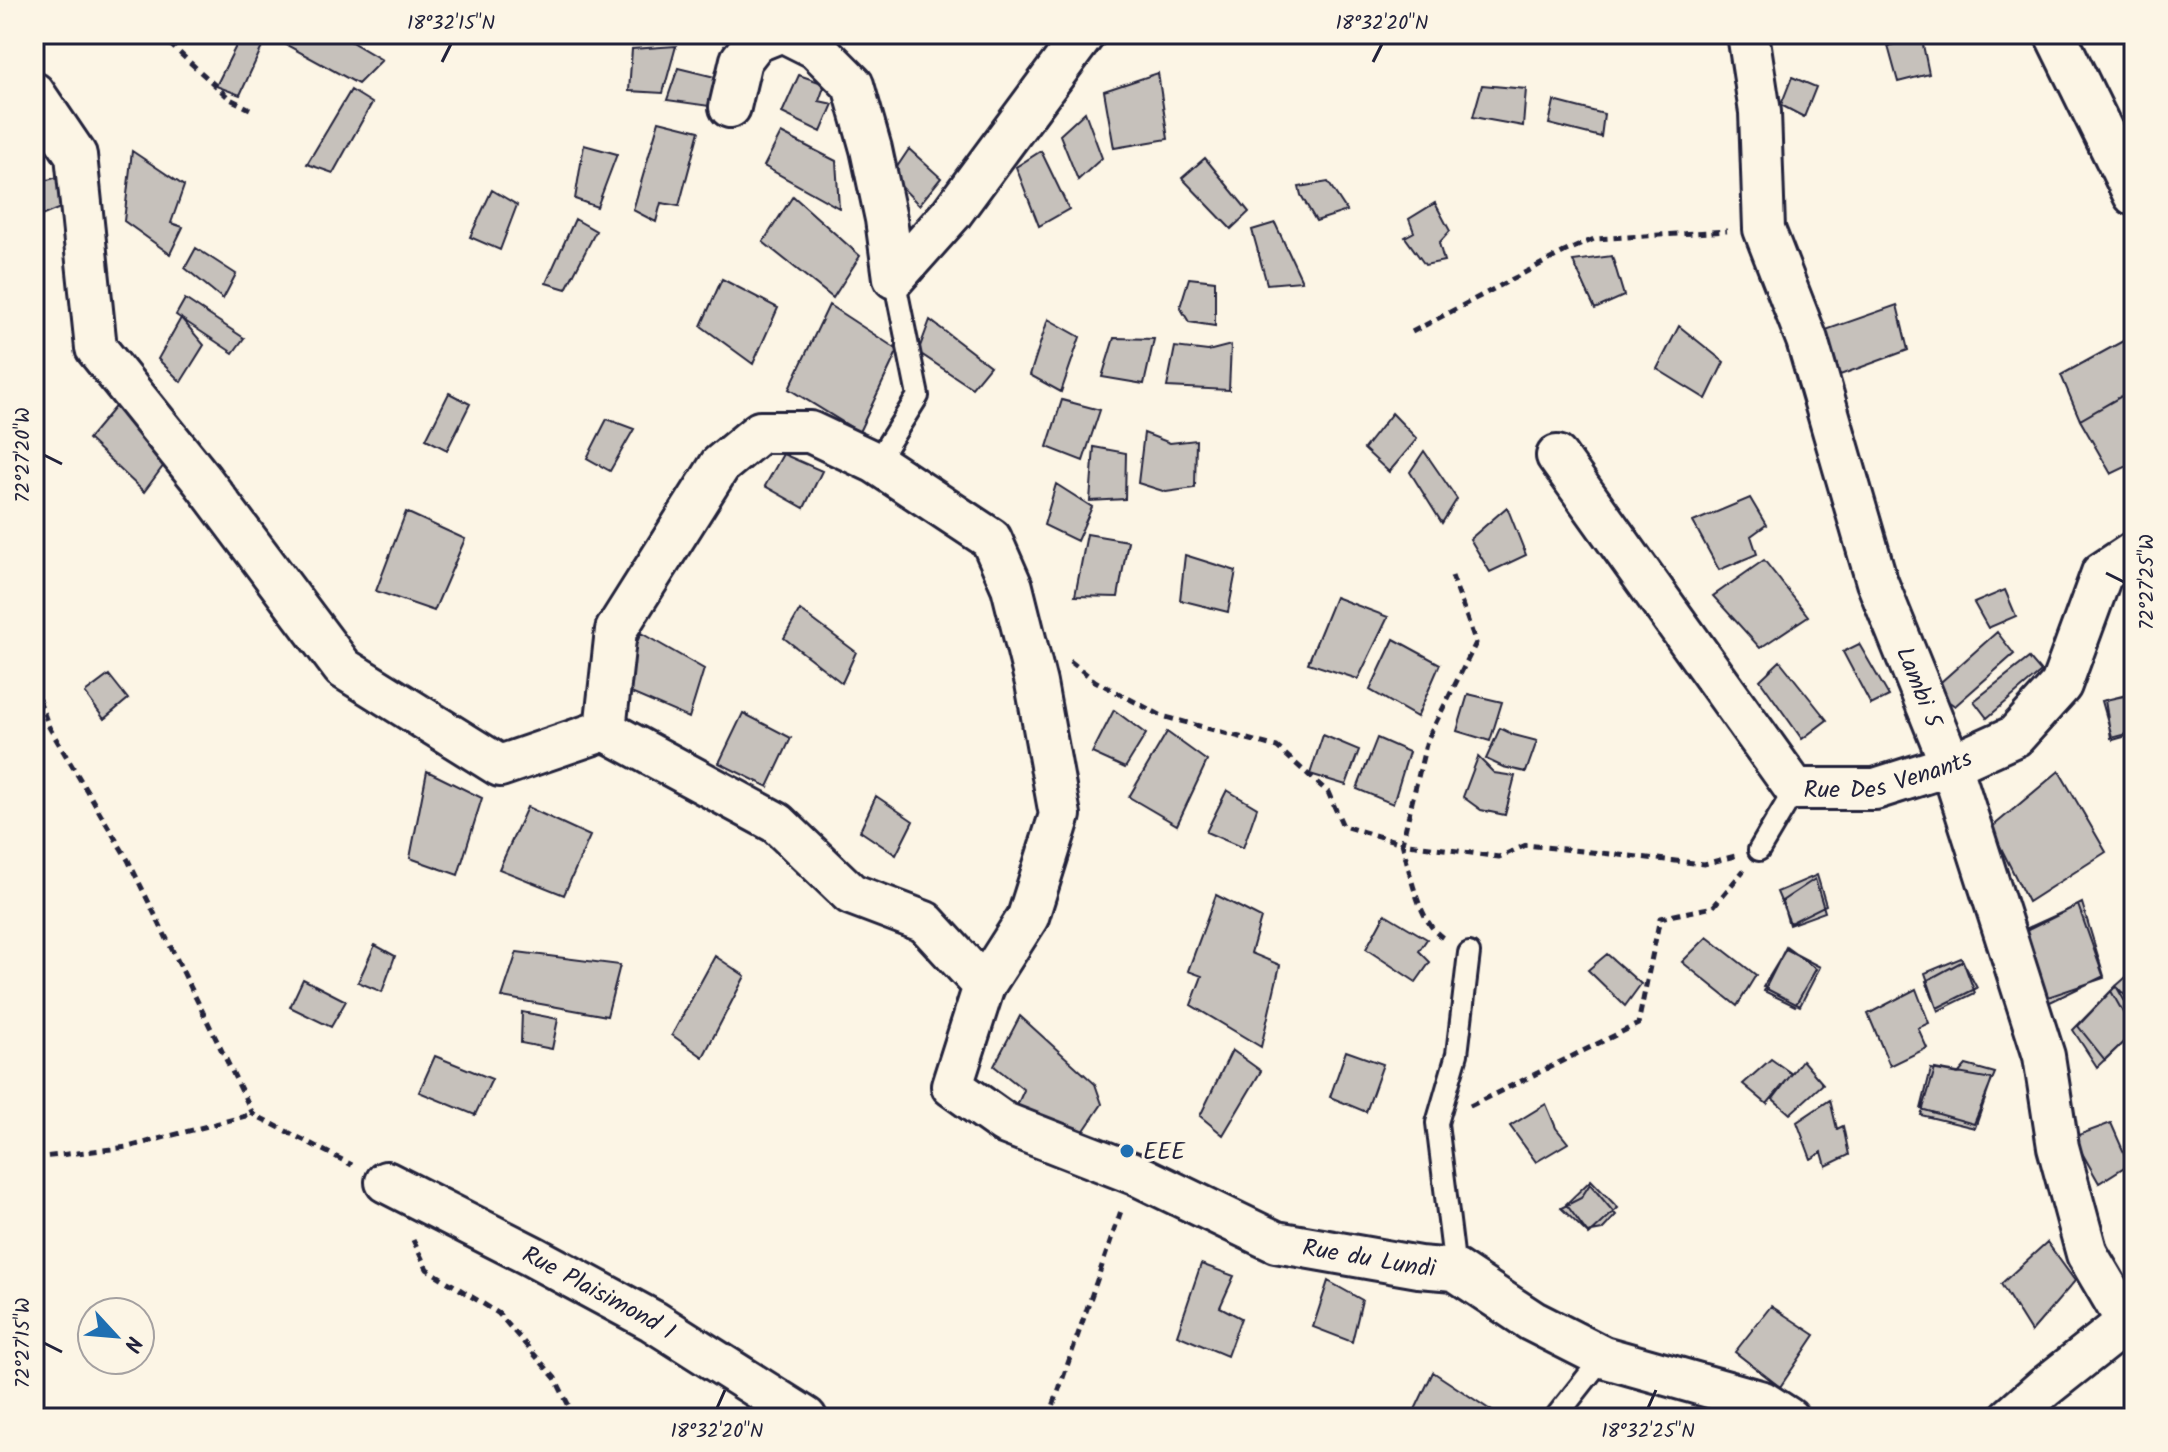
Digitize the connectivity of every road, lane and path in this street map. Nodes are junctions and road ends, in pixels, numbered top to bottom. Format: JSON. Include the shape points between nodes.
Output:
{"nodes":[{"id":1,"x":159,"y":34,"type":"edge"},
{"id":2,"x":775,"y":34,"type":"edge"},
{"id":3,"x":788,"y":34,"type":"edge"},
{"id":4,"x":1084,"y":34,"type":"edge"},
{"id":5,"x":1748,"y":34,"type":"edge"},
{"id":6,"x":2055,"y":34,"type":"edge"},
{"id":7,"x":34,"y":93,"type":"edge"},
{"id":8,"x":730,"y":107,"type":"dead end"},
{"id":9,"x":250,"y":109,"type":"dead end"},
{"id":10,"x":2134,"y":195,"type":"edge"},
{"id":11,"x":1764,"y":229,"type":"junction"},
{"id":12,"x":894,"y":278,"type":"junction"},
{"id":13,"x":1412,"y":332,"type":"dead end"},
{"id":14,"x":1557,"y":456,"type":"dead end"},
{"id":15,"x":876,"y":463,"type":"junction"},
{"id":16,"x":2134,"y":552,"type":"edge"},
{"id":17,"x":1452,"y":576,"type":"dead end"},
{"id":18,"x":1064,"y":657,"type":"dead end"},
{"id":19,"x":34,"y":686,"type":"edge"},
{"id":20,"x":605,"y":730,"type":"junction"},
{"id":21,"x":1951,"y":765,"type":"junction"},
{"id":22,"x":1795,"y":789,"type":"junction"},
{"id":23,"x":1402,"y":843,"type":"junction"},
{"id":24,"x":1759,"y":850,"type":"junction"},
{"id":25,"x":1469,"y":953,"type":"joint"},
{"id":26,"x":984,"y":986,"type":"junction"},
{"id":27,"x":253,"y":1114,"type":"junction"},
{"id":28,"x":1437,"y":1123,"type":"junction"},
{"id":29,"x":34,"y":1158,"type":"edge"},
{"id":30,"x":1135,"y":1174,"type":"junction"},
{"id":31,"x":386,"y":1182,"type":"junction"},
{"id":32,"x":1455,"y":1270,"type":"junction"},
{"id":33,"x":2130,"y":1326,"type":"edge"},
{"id":34,"x":1603,"y":1357,"type":"junction"},
{"id":35,"x":575,"y":1418,"type":"edge"},
{"id":36,"x":806,"y":1418,"type":"edge"},
{"id":37,"x":1049,"y":1418,"type":"edge"},
{"id":38,"x":1555,"y":1418,"type":"edge"},
{"id":39,"x":1788,"y":1418,"type":"edge"},
{"id":40,"x":2010,"y":1418,"type":"edge"}],
"edges":[{"from":1,"to":9,"type":"path","via":[[221,92]]},
{"from":2,"to":8,"type":"street","via":[[755,42],[741,60]]},
{"from":3,"to":12,"type":"street","via":[[816,48],[853,85],[886,219]]},
{"from":4,"to":12,"type":"street","via":[[951,214]]},
{"from":5,"to":11,"type":"street","name":"Lambi 5","via":[[1760,112]]},
{"from":6,"to":10,"type":"street"},
{"from":7,"to":20,"type":"street","via":[[76,155],[96,348],[343,668],[500,766]]},
{"from":11,"to":13,"type":"path","via":[[1594,239]]},
{"from":11,"to":21,"type":"street","name":"Lambi 5","via":[[1807,340],[1877,582]]},
{"from":12,"to":15,"type":"lane","via":[[918,396]]},
{"from":14,"to":22,"type":"street","name":"Rue Des Venants"},
{"from":15,"to":20,"type":"street","via":[[810,432],[760,432],[720,465],[616,630]]},
{"from":15,"to":26,"type":"street","via":[[991,539],[1012,587],[1036,683],[1060,815],[1028,917]]},
{"from":16,"to":21,"type":"street","name":"Rue Des Venants","via":[[2102,573],[2061,685],[2015,736]]},
{"from":17,"to":23,"type":"path","via":[[1476,643],[1427,740]]},
{"from":18,"to":23,"type":"path","via":[[1095,681],[1162,716],[1277,747],[1328,792],[1343,826]]},
{"from":19,"to":27,"type":"path","via":[[49,727],[128,860]]},
{"from":20,"to":26,"type":"street","via":[[777,823],[851,894],[925,922]]},
{"from":21,"to":22,"type":"street","name":"Rue Des Venants","via":[[1875,789]]},
{"from":21,"to":33,"type":"street","name":"Lambi 5","via":[[2044,1056],[2058,1147],[2087,1254]]},
{"from":22,"to":24,"type":"lane"},
{"from":23,"to":24,"type":"path","via":[[1499,857],[1526,845],[1704,864]]},
{"from":23,"to":25,"type":"path","via":[[1419,904],[1435,934]]},
{"from":24,"to":28,"type":"path","via":[[1713,907],[1660,918],[1638,1024]]},
{"from":25,"to":28,"type":"lane","via":[[1457,1054]]},
{"from":26,"to":30,"type":"street","name":"Rue du Lundi","via":[[952,1086],[1004,1123]]},
{"from":27,"to":29,"type":"path","via":[[128,1147]]},
{"from":27,"to":31,"type":"path"},
{"from":28,"to":32,"type":"lane"},
{"from":30,"to":32,"type":"street","name":"Rue du Lundi","via":[[1276,1242]]},
{"from":30,"to":37,"type":"path"},
{"from":31,"to":35,"type":"path","via":[[427,1269],[498,1313],[555,1378]]},
{"from":31,"to":36,"type":"street","name":"Rue Plaisimond 1","via":[[653,1321]]},
{"from":32,"to":34,"type":"street","name":"Rue du Lundi","via":[[1532,1321]]},
{"from":33,"to":40,"type":"street"},
{"from":34,"to":38,"type":"lane"},
{"from":34,"to":39,"type":"street","name":"Rue du Lundi","via":[[1763,1402]]}]}
